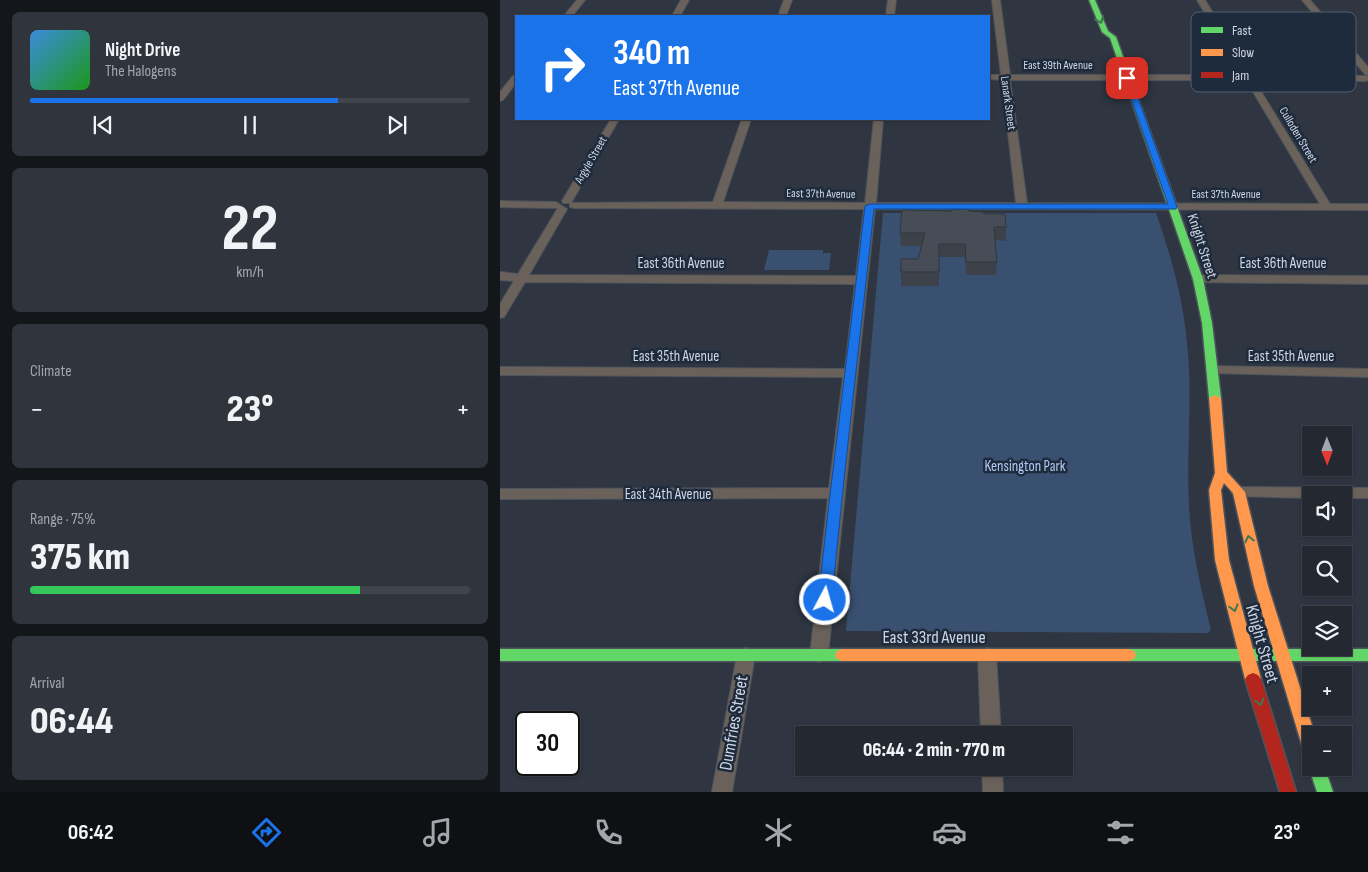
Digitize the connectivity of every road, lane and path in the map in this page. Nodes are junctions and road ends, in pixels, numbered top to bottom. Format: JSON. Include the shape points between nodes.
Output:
{"nodes":[{"id":1,"x":581,"y":0,"type":"edge"},
{"id":2,"x":685,"y":0,"type":"edge"},
{"id":3,"x":788,"y":0,"type":"edge"},
{"id":4,"x":892,"y":0,"type":"edge"},
{"id":5,"x":996,"y":0,"type":"edge"},
{"id":6,"x":1092,"y":0,"type":"edge"},
{"id":7,"x":1202,"y":0,"type":"edge"},
{"id":8,"x":1306,"y":0,"type":"edge"},
{"id":9,"x":1209,"y":12,"type":"edge"},
{"id":10,"x":1316,"y":12,"type":"edge"},
{"id":11,"x":569,"y":15,"type":"edge"},
{"id":12,"x":677,"y":15,"type":"edge"},
{"id":13,"x":782,"y":15,"type":"edge"},
{"id":14,"x":890,"y":15,"type":"edge"},
{"id":15,"x":1115,"y":24,"type":"dead end"},
{"id":16,"x":1113,"y":37,"type":"junction"},
{"id":17,"x":1356,"y":61,"type":"edge"},
{"id":18,"x":1368,"y":76,"type":"edge"},
{"id":19,"x":990,"y":77,"type":"edge"},
{"id":20,"x":1004,"y":77,"type":"junction"},
{"id":21,"x":505,"y":78,"type":"dead end"},
{"id":22,"x":515,"y":78,"type":"edge"},
{"id":23,"x":1127,"y":78,"type":"junction"},
{"id":24,"x":1191,"y":78,"type":"edge"},
{"id":25,"x":515,"y":79,"type":"edge"},
{"id":26,"x":1258,"y":92,"type":"edge"},
{"id":27,"x":500,"y":98,"type":"edge"},
{"id":28,"x":614,"y":120,"type":"edge"},
{"id":29,"x":747,"y":120,"type":"edge"},
{"id":30,"x":879,"y":120,"type":"edge"},
{"id":31,"x":500,"y":204,"type":"edge"},
{"id":32,"x":565,"y":205,"type":"junction"},
{"id":33,"x":717,"y":205,"type":"junction"},
{"id":34,"x":870,"y":206,"type":"junction"},
{"id":35,"x":1022,"y":206,"type":"junction"},
{"id":36,"x":1327,"y":206,"type":"junction"},
{"id":37,"x":1173,"y":207,"type":"junction"},
{"id":38,"x":1368,"y":207,"type":"edge"},
{"id":39,"x":500,"y":276,"type":"edge"},
{"id":40,"x":521,"y":278,"type":"junction"},
{"id":41,"x":1198,"y":279,"type":"junction"},
{"id":42,"x":862,"y":280,"type":"junction"},
{"id":43,"x":1368,"y":280,"type":"edge"},
{"id":44,"x":500,"y":314,"type":"edge"},
{"id":45,"x":500,"y":370,"type":"edge"},
{"id":46,"x":1213,"y":370,"type":"junction"},
{"id":47,"x":851,"y":373,"type":"junction"},
{"id":48,"x":1368,"y":373,"type":"edge"},
{"id":49,"x":1221,"y":473,"type":"junction"},
{"id":50,"x":1239,"y":492,"type":"junction"},
{"id":51,"x":835,"y":493,"type":"junction"},
{"id":52,"x":1368,"y":493,"type":"edge"},
{"id":53,"x":500,"y":494,"type":"edge"},
{"id":54,"x":500,"y":655,"type":"edge"},
{"id":55,"x":746,"y":655,"type":"junction"},
{"id":56,"x":819,"y":655,"type":"junction"},
{"id":57,"x":986,"y":655,"type":"junction"},
{"id":58,"x":1246,"y":655,"type":"junction"},
{"id":59,"x":1282,"y":656,"type":"junction"},
{"id":60,"x":1368,"y":656,"type":"edge"},
{"id":61,"x":990,"y":726,"type":"edge"},
{"id":62,"x":1304,"y":726,"type":"edge"},
{"id":63,"x":992,"y":776,"type":"edge"},
{"id":64,"x":1320,"y":776,"type":"edge"},
{"id":65,"x":722,"y":792,"type":"edge"},
{"id":66,"x":993,"y":792,"type":"edge"},
{"id":67,"x":1288,"y":792,"type":"edge"},
{"id":68,"x":1325,"y":792,"type":"edge"}],
"edges":[{"from":1,"to":11,"type":"street"},
{"from":2,"to":12,"type":"street"},
{"from":3,"to":13,"type":"street"},
{"from":4,"to":14,"type":"street"},
{"from":5,"to":20,"type":"street","name":"Lanark Street"},
{"from":6,"to":16,"type":"main road","name":"Knight Street","one_way":true,"via":[[1105,32]]},
{"from":7,"to":9,"type":"street","name":"Culloden Street"},
{"from":8,"to":10,"type":"street"},
{"from":15,"to":16,"type":"main road","name":"Knight Street","via":[[1117,31]]},
{"from":16,"to":23,"type":"main road","name":"Knight Street"},
{"from":17,"to":18,"type":"street"},
{"from":19,"to":20,"type":"street","name":"East 39th Avenue"},
{"from":20,"to":23,"type":"street","name":"East 39th Avenue"},
{"from":20,"to":35,"type":"street","name":"Lanark Street"},
{"from":21,"to":22,"type":"street"},
{"from":23,"to":24,"type":"street","name":"East 39th Avenue"},
{"from":23,"to":37,"type":"main road","name":"Knight Street"},
{"from":25,"to":27,"type":"street"},
{"from":26,"to":36,"type":"street","name":"Culloden Street"},
{"from":28,"to":32,"type":"street","name":"Argyle Street"},
{"from":29,"to":33,"type":"street"},
{"from":30,"to":34,"type":"street"},
{"from":31,"to":32,"type":"street","name":"East 37th Avenue"},
{"from":32,"to":33,"type":"street","name":"East 37th Avenue"},
{"from":32,"to":40,"type":"street","name":"Argyle Street"},
{"from":33,"to":34,"type":"street","name":"East 37th Avenue"},
{"from":34,"to":35,"type":"street","name":"East 37th Avenue"},
{"from":34,"to":42,"type":"street"},
{"from":35,"to":37,"type":"street","name":"East 37th Avenue"},
{"from":36,"to":37,"type":"street","name":"East 37th Avenue"},
{"from":36,"to":38,"type":"street","name":"East 37th Avenue"},
{"from":37,"to":41,"type":"main road","name":"Knight Street"},
{"from":39,"to":40,"type":"street","name":"East 36th Avenue"},
{"from":40,"to":42,"type":"street","name":"East 36th Avenue"},
{"from":40,"to":44,"type":"street","name":"Argyle Street"},
{"from":41,"to":43,"type":"street","name":"East 36th Avenue"},
{"from":41,"to":46,"type":"main road","name":"Knight Street","via":[[1208,323]]},
{"from":42,"to":47,"type":"street"},
{"from":45,"to":47,"type":"street","name":"East 35th Avenue"},
{"from":46,"to":48,"type":"street","name":"East 35th Avenue"},
{"from":46,"to":49,"type":"main road","name":"Knight Street"},
{"from":47,"to":51,"type":"street"},
{"from":49,"to":50,"type":"main road"},
{"from":49,"to":58,"type":"main road","name":"Knight Street","one_way":true,"via":[[1215,490],[1219,543]]},
{"from":50,"to":52,"type":"street"},
{"from":59,"to":50,"type":"main road","name":"Knight Street","one_way":true,"via":[[1260,586]]},
{"from":51,"to":53,"type":"street","name":"East 34th Avenue"},
{"from":51,"to":56,"type":"street"},
{"from":54,"to":55,"type":"main road","name":"East 33rd Avenue"},
{"from":55,"to":56,"type":"main road","name":"East 33rd Avenue"},
{"from":55,"to":65,"type":"street","name":"Dumfries Street"},
{"from":56,"to":57,"type":"main road","name":"East 33rd Avenue"},
{"from":57,"to":58,"type":"main road","name":"East 33rd Avenue"},
{"from":57,"to":61,"type":"street"},
{"from":58,"to":59,"type":"main road","name":"East 33rd Avenue"},
{"from":58,"to":67,"type":"main road","name":"Knight Street","one_way":true},
{"from":59,"to":60,"type":"main road","name":"East 33rd Avenue"},
{"from":59,"to":62,"type":"main road","name":"Knight Street"},
{"from":63,"to":66,"type":"street"},
{"from":64,"to":68,"type":"main road"}]}
